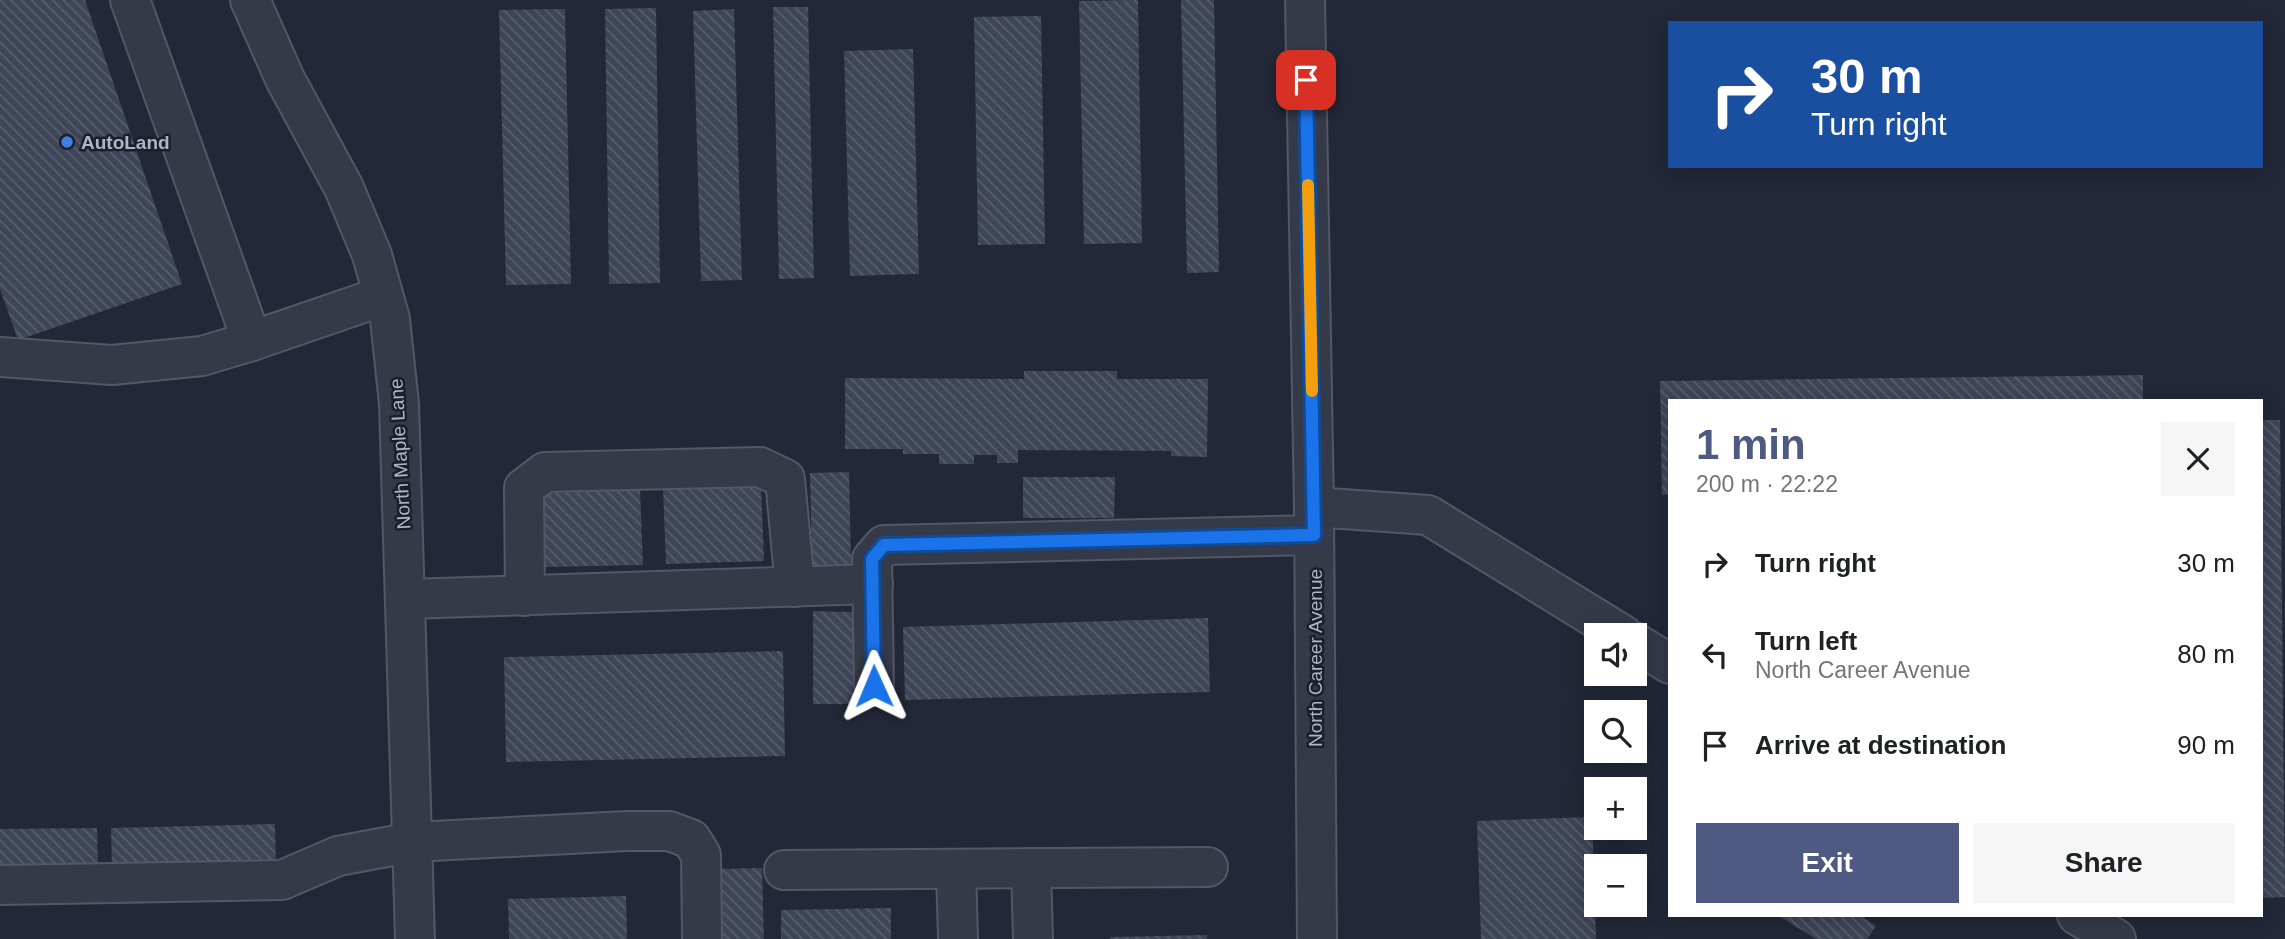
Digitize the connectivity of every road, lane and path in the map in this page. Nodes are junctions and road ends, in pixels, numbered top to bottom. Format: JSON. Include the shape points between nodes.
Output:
{"nodes":[{"id":1,"x":130,"y":0,"type":"edge"},
{"id":2,"x":250,"y":0,"type":"edge"},
{"id":3,"x":1305,"y":0,"type":"edge"},
{"id":4,"x":383,"y":296,"type":"junction"},
{"id":5,"x":252,"y":341,"type":"junction"},
{"id":6,"x":0,"y":357,"type":"edge"},
{"id":7,"x":1314,"y":521,"type":"junction"},
{"id":8,"x":873,"y":584,"type":"junction"},
{"id":9,"x":795,"y":587,"type":"junction"},
{"id":10,"x":525,"y":596,"type":"junction"},
{"id":11,"x":406,"y":600,"type":"junction"},
{"id":12,"x":1604,"y":623,"type":"edge"},
{"id":13,"x":1647,"y":650,"type":"edge"},
{"id":14,"x":1668,"y":663,"type":"edge"},
{"id":15,"x":874,"y":686,"type":"dead end"},
{"id":16,"x":413,"y":842,"type":"junction"},
{"id":17,"x":1208,"y":867,"type":"dead end"},
{"id":18,"x":1031,"y":868,"type":"junction"},
{"id":19,"x":956,"y":869,"type":"junction"},
{"id":20,"x":784,"y":870,"type":"dead end"},
{"id":21,"x":0,"y":885,"type":"edge"},
{"id":22,"x":2080,"y":917,"type":"edge"},
{"id":23,"x":415,"y":939,"type":"edge"},
{"id":24,"x":702,"y":939,"type":"edge"},
{"id":25,"x":958,"y":939,"type":"edge"},
{"id":26,"x":1033,"y":939,"type":"edge"},
{"id":27,"x":1317,"y":939,"type":"edge"},
{"id":28,"x":2116,"y":939,"type":"edge"}],
"edges":[{"from":1,"to":5,"type":"street"},
{"from":2,"to":4,"type":"street","name":"North Maple Lane","via":[[285,79],[344,188],[372,255]]},
{"from":3,"to":7,"type":"street","name":"North Career Avenue"},
{"from":4,"to":5,"type":"street"},
{"from":4,"to":11,"type":"street","name":"North Maple Lane","via":[[390,319],[399,404]]},
{"from":5,"to":6,"type":"street","via":[[202,356],[112,365]]},
{"from":7,"to":8,"type":"street","via":[[884,545],[872,559]]},
{"from":7,"to":12,"type":"street","via":[[1428,515]]},
{"from":7,"to":27,"type":"street","name":"North Career Avenue"},
{"from":8,"to":9,"type":"street"},
{"from":8,"to":15,"type":"street"},
{"from":9,"to":10,"type":"street"},
{"from":9,"to":10,"type":"street","via":[[785,479],[760,467],[545,472],[524,488]]},
{"from":10,"to":11,"type":"street"},
{"from":11,"to":16,"type":"street","name":"North Maple Lane"},
{"from":13,"to":14,"type":"street"},
{"from":16,"to":21,"type":"street","via":[[338,856],[282,880]]},
{"from":16,"to":23,"type":"street","name":"North Maple Lane"},
{"from":16,"to":24,"type":"street","via":[[668,831],[691,839],[701,855]]},
{"from":17,"to":18,"type":"street"},
{"from":18,"to":19,"type":"street"},
{"from":18,"to":26,"type":"street"},
{"from":19,"to":20,"type":"street"},
{"from":19,"to":25,"type":"street"},
{"from":22,"to":28,"type":"street"}]}
